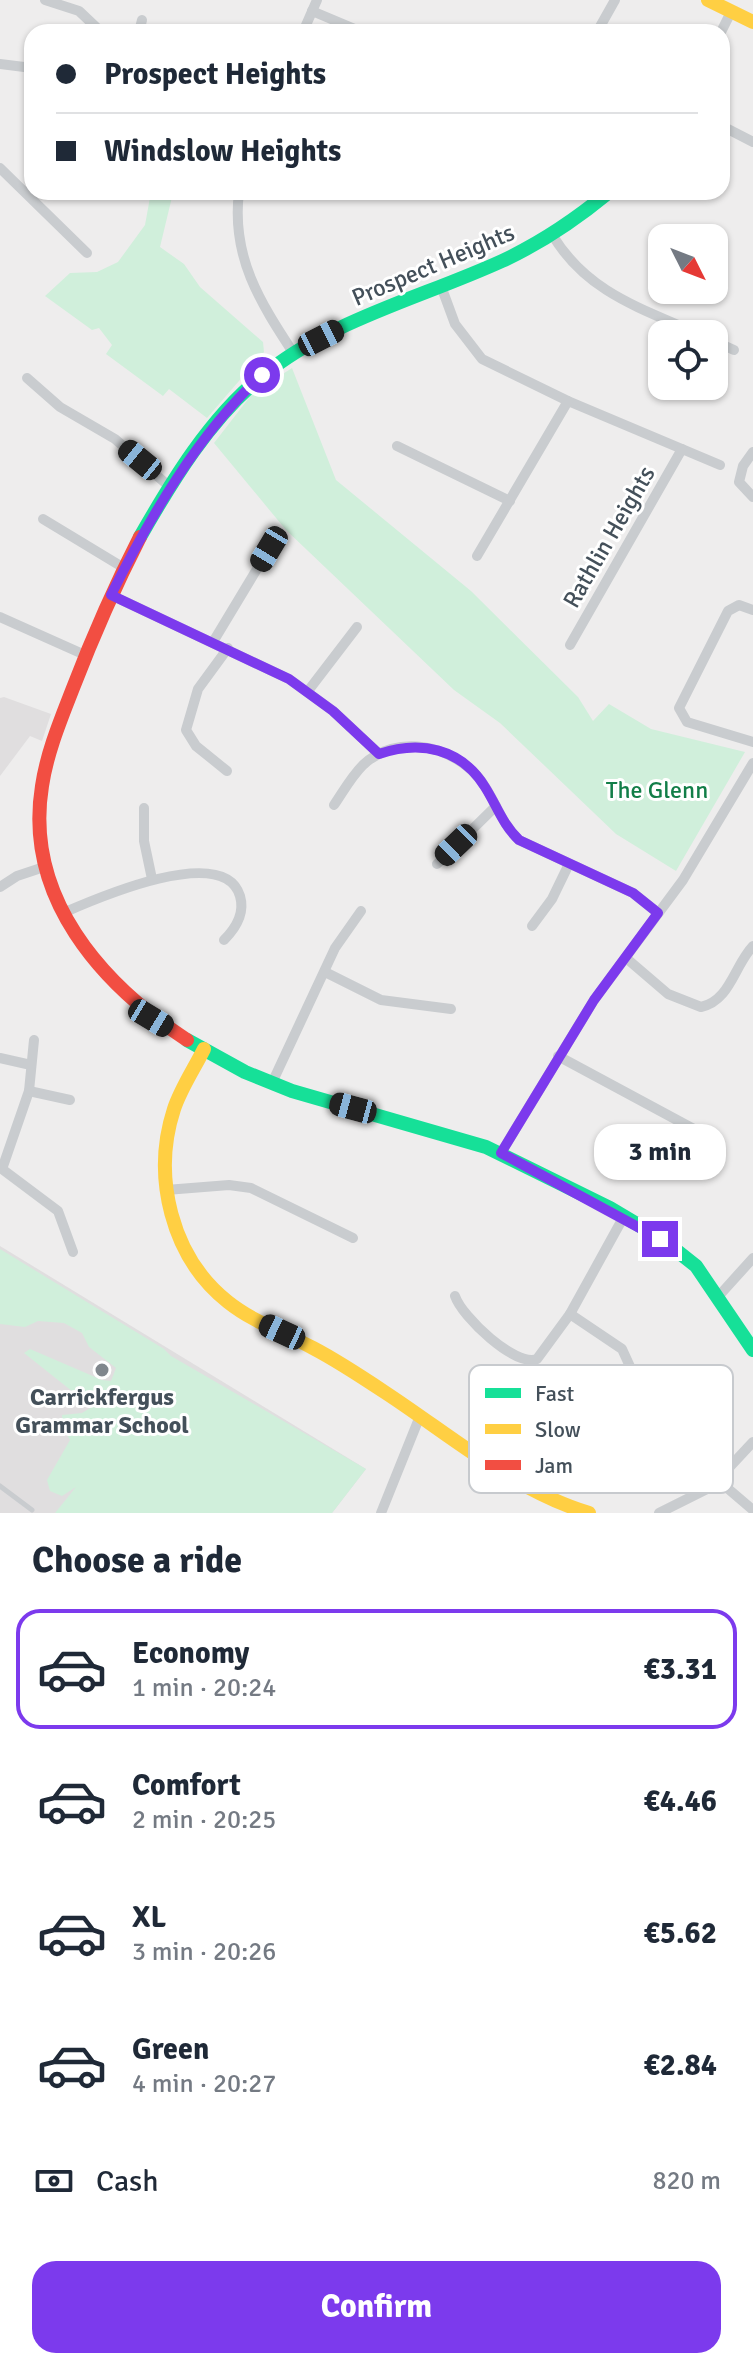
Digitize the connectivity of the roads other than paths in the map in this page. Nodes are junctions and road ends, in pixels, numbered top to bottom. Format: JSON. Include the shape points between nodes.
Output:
{"nodes":[{"id":1,"x":45,"y":0,"type":"edge"},
{"id":2,"x":708,"y":0,"type":"edge"},
{"id":3,"x":609,"y":4,"type":"edge"},
{"id":4,"x":315,"y":5,"type":"edge"},
{"id":5,"x":731,"y":12,"type":"junction"},
{"id":6,"x":142,"y":20,"type":"dead end"},
{"id":7,"x":753,"y":22,"type":"edge"},
{"id":8,"x":93,"y":24,"type":"edge"},
{"id":9,"x":140,"y":24,"type":"edge"},
{"id":10,"x":307,"y":24,"type":"edge"},
{"id":11,"x":348,"y":24,"type":"edge"},
{"id":12,"x":600,"y":24,"type":"edge"},
{"id":13,"x":725,"y":24,"type":"edge"},
{"id":14,"x":0,"y":64,"type":"edge"},
{"id":15,"x":24,"y":67,"type":"edge"},
{"id":16,"x":730,"y":130,"type":"edge"},
{"id":17,"x":753,"y":142,"type":"edge"},
{"id":18,"x":0,"y":168,"type":"edge"},
{"id":19,"x":24,"y":191,"type":"edge"},
{"id":20,"x":33,"y":200,"type":"edge"},
{"id":21,"x":239,"y":200,"type":"edge"},
{"id":22,"x":599,"y":200,"type":"edge"},
{"id":23,"x":553,"y":236,"type":"junction"},
{"id":24,"x":87,"y":253,"type":"dead end"},
{"id":25,"x":441,"y":286,"type":"junction"},
{"id":26,"x":670,"y":320,"type":"edge"},
{"id":27,"x":728,"y":347,"type":"edge"},
{"id":28,"x":734,"y":350,"type":"dead end"},
{"id":29,"x":294,"y":354,"type":"junction"},
{"id":30,"x":27,"y":378,"type":"dead end"},
{"id":31,"x":568,"y":401,"type":"junction"},
{"id":32,"x":397,"y":446,"type":"dead end"},
{"id":33,"x":682,"y":449,"type":"junction"},
{"id":34,"x":753,"y":452,"type":"edge"},
{"id":35,"x":720,"y":465,"type":"dead end"},
{"id":36,"x":171,"y":488,"type":"junction"},
{"id":37,"x":753,"y":497,"type":"edge"},
{"id":38,"x":510,"y":501,"type":"junction"},
{"id":39,"x":43,"y":519,"type":"dead end"},
{"id":40,"x":269,"y":549,"type":"dead end"},
{"id":41,"x":477,"y":556,"type":"dead end"},
{"id":42,"x":124,"y":568,"type":"junction"},
{"id":43,"x":111,"y":595,"type":"junction"},
{"id":44,"x":753,"y":610,"type":"edge"},
{"id":45,"x":0,"y":617,"type":"edge"},
{"id":46,"x":357,"y":627,"type":"dead end"},
{"id":47,"x":213,"y":642,"type":"junction"},
{"id":48,"x":570,"y":645,"type":"dead end"},
{"id":49,"x":228,"y":648,"type":"junction"},
{"id":50,"x":85,"y":655,"type":"junction"},
{"id":51,"x":308,"y":691,"type":"junction"},
{"id":52,"x":753,"y":742,"type":"edge"},
{"id":53,"x":379,"y":754,"type":"junction"},
{"id":54,"x":753,"y":763,"type":"edge"},
{"id":55,"x":227,"y":771,"type":"dead end"},
{"id":56,"x":334,"y":805,"type":"dead end"},
{"id":57,"x":496,"y":806,"type":"junction"},
{"id":58,"x":144,"y":808,"type":"dead end"},
{"id":59,"x":437,"y":864,"type":"dead end"},
{"id":60,"x":568,"y":866,"type":"junction"},
{"id":61,"x":44,"y":867,"type":"junction"},
{"id":62,"x":152,"y":879,"type":"junction"},
{"id":63,"x":0,"y":887,"type":"edge"},
{"id":64,"x":361,"y":911,"type":"dead end"},
{"id":65,"x":63,"y":913,"type":"junction"},
{"id":66,"x":658,"y":913,"type":"junction"},
{"id":67,"x":532,"y":926,"type":"dead end"},
{"id":68,"x":224,"y":940,"type":"dead end"},
{"id":69,"x":753,"y":946,"type":"edge"},
{"id":70,"x":626,"y":958,"type":"junction"},
{"id":71,"x":325,"y":972,"type":"junction"},
{"id":72,"x":451,"y":1009,"type":"dead end"},
{"id":73,"x":34,"y":1040,"type":"dead end"},
{"id":74,"x":204,"y":1049,"type":"junction"},
{"id":75,"x":558,"y":1056,"type":"junction"},
{"id":76,"x":0,"y":1058,"type":"edge"},
{"id":77,"x":31,"y":1065,"type":"junction"},
{"id":78,"x":272,"y":1083,"type":"junction"},
{"id":79,"x":29,"y":1091,"type":"junction"},
{"id":80,"x":70,"y":1100,"type":"dead end"},
{"id":81,"x":703,"y":1134,"type":"dead end"},
{"id":82,"x":501,"y":1153,"type":"junction"},
{"id":83,"x":166,"y":1190,"type":"junction"},
{"id":84,"x":623,"y":1218,"type":"junction"},
{"id":85,"x":353,"y":1238,"type":"dead end"},
{"id":86,"x":73,"y":1252,"type":"dead end"},
{"id":87,"x":753,"y":1258,"type":"edge"},
{"id":88,"x":455,"y":1296,"type":"dead end"},
{"id":89,"x":717,"y":1298,"type":"junction"},
{"id":90,"x":570,"y":1314,"type":"junction"},
{"id":91,"x":753,"y":1350,"type":"edge"},
{"id":92,"x":629,"y":1365,"type":"edge"},
{"id":93,"x":420,"y":1416,"type":"junction"},
{"id":94,"x":753,"y":1442,"type":"edge"},
{"id":95,"x":469,"y":1448,"type":"edge"},
{"id":96,"x":733,"y":1465,"type":"edge"},
{"id":97,"x":0,"y":1486,"type":"edge"},
{"id":98,"x":539,"y":1493,"type":"edge"},
{"id":99,"x":696,"y":1493,"type":"edge"},
{"id":100,"x":733,"y":1493,"type":"edge"},
{"id":101,"x":32,"y":1510,"type":"dead end"},
{"id":102,"x":753,"y":1510,"type":"edge"},
{"id":103,"x":381,"y":1513,"type":"edge"},
{"id":104,"x":589,"y":1513,"type":"edge"},
{"id":105,"x":659,"y":1513,"type":"edge"}],
"edges":[{"from":1,"to":8,"type":"street","via":[[79,11]]},
{"from":2,"to":5,"type":"street"},
{"from":3,"to":12,"type":"street"},
{"from":4,"to":10,"type":"street"},
{"from":4,"to":11,"type":"street"},
{"from":5,"to":7,"type":"street"},
{"from":5,"to":13,"type":"street"},
{"from":6,"to":9,"type":"street"},
{"from":14,"to":15,"type":"street"},
{"from":16,"to":17,"type":"street"},
{"from":18,"to":19,"type":"street"},
{"from":20,"to":24,"type":"street"},
{"from":21,"to":29,"type":"street","via":[[242,261]]},
{"from":22,"to":23,"type":"street","name":"Prospect Heights"},
{"from":23,"to":25,"type":"street","name":"Prospect Heights"},
{"from":23,"to":26,"type":"street","via":[[573,267],[593,283]]},
{"from":25,"to":29,"type":"street","name":"Prospect Heights","via":[[376,310]]},
{"from":25,"to":31,"type":"street","via":[[455,324],[482,359]]},
{"from":27,"to":28,"type":"street"},
{"from":29,"to":36,"type":"street","name":"Prospect Heights","via":[[236,400]]},
{"from":30,"to":36,"type":"street","via":[[60,407],[115,439]]},
{"from":31,"to":33,"type":"street"},
{"from":31,"to":38,"type":"street"},
{"from":32,"to":38,"type":"street"},
{"from":33,"to":35,"type":"street"},
{"from":33,"to":48,"type":"street","name":"Rathlin Heights"},
{"from":34,"to":37,"type":"street","via":[[739,482]]},
{"from":36,"to":42,"type":"street","name":"Prospect Heights"},
{"from":38,"to":41,"type":"street"},
{"from":39,"to":42,"type":"street"},
{"from":40,"to":47,"type":"street"},
{"from":42,"to":43,"type":"street","name":"Prospect Heights"},
{"from":43,"to":47,"type":"street"},
{"from":43,"to":50,"type":"street","name":"Prospect Heights"},
{"from":44,"to":52,"type":"street","via":[[737,605],[728,611],[679,708],[687,722]]},
{"from":45,"to":50,"type":"street"},
{"from":46,"to":51,"type":"street"},
{"from":47,"to":49,"type":"street"},
{"from":49,"to":51,"type":"street"},
{"from":49,"to":55,"type":"street","via":[[198,689],[186,724],[192,742]]},
{"from":50,"to":61,"type":"street","name":"Prospect Heights","via":[[39,801]]},
{"from":51,"to":53,"type":"street"},
{"from":53,"to":56,"type":"street","via":[[362,767]]},
{"from":53,"to":57,"type":"street","via":[[411,746],[440,750],[473,772]]},
{"from":54,"to":66,"type":"street"},
{"from":57,"to":59,"type":"street"},
{"from":57,"to":60,"type":"street","via":[[519,840]]},
{"from":58,"to":62,"type":"street"},
{"from":60,"to":66,"type":"street","via":[[633,893]]},
{"from":60,"to":67,"type":"street"},
{"from":61,"to":63,"type":"street"},
{"from":61,"to":65,"type":"street","name":"Prospect Heights"},
{"from":62,"to":65,"type":"street"},
{"from":62,"to":68,"type":"street","via":[[218,875],[232,881],[240,894],[241,912]]},
{"from":64,"to":71,"type":"street"},
{"from":65,"to":74,"type":"street","name":"Prospect Heights","via":[[87,955],[121,993]]},
{"from":66,"to":70,"type":"street"},
{"from":69,"to":70,"type":"street","via":[[722,996],[701,1007],[668,994]]},
{"from":70,"to":75,"type":"street"},
{"from":71,"to":72,"type":"street","via":[[381,1000]]},
{"from":71,"to":78,"type":"street"},
{"from":73,"to":77,"type":"street"},
{"from":74,"to":78,"type":"street","name":"Prospect Heights"},
{"from":74,"to":83,"type":"street","via":[[170,1121]]},
{"from":75,"to":81,"type":"street"},
{"from":75,"to":82,"type":"street"},
{"from":76,"to":77,"type":"street"},
{"from":77,"to":79,"type":"street"},
{"from":78,"to":82,"type":"street","name":"Prospect Heights"},
{"from":79,"to":80,"type":"street"},
{"from":79,"to":86,"type":"street","via":[[2,1169],[58,1211]]},
{"from":82,"to":84,"type":"street","name":"Prospect Heights"},
{"from":83,"to":85,"type":"street","via":[[251,1188]]},
{"from":83,"to":93,"type":"street","via":[[185,1249],[215,1291]]},
{"from":84,"to":89,"type":"street","name":"Prospect Heights","via":[[685,1256]]},
{"from":84,"to":90,"type":"street"},
{"from":87,"to":89,"type":"street"},
{"from":88,"to":90,"type":"street","via":[[466,1314],[524,1361],[543,1354]]},
{"from":89,"to":91,"type":"street","name":"Prospect Heights"},
{"from":90,"to":92,"type":"street","via":[[622,1349]]},
{"from":93,"to":95,"type":"street"},
{"from":93,"to":103,"type":"street"},
{"from":94,"to":96,"type":"street"},
{"from":97,"to":101,"type":"lane"},
{"from":98,"to":104,"type":"street"},
{"from":99,"to":105,"type":"street"},
{"from":100,"to":102,"type":"street"}]}
